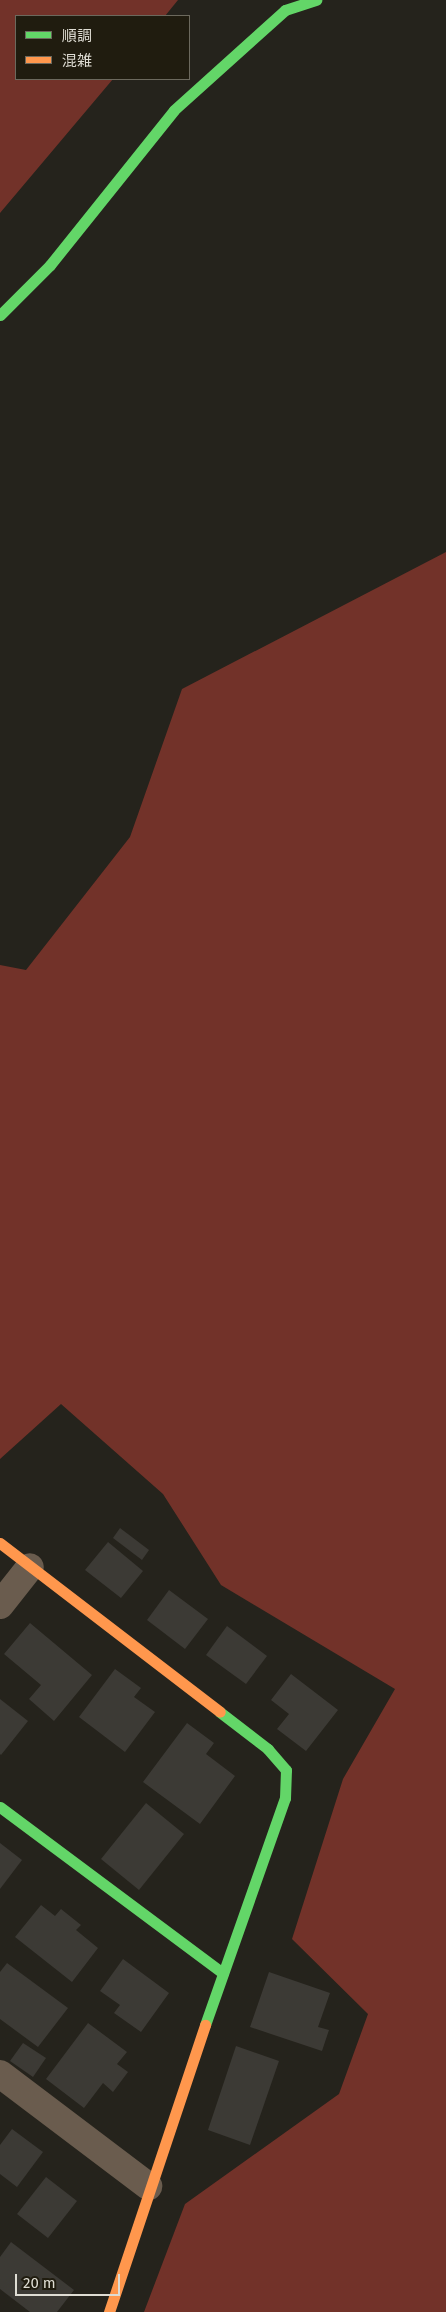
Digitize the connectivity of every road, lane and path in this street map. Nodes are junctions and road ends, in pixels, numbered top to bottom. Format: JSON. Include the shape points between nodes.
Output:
{"nodes":[{"id":1,"x":316,"y":0,"type":"edge"},
{"id":2,"x":0,"y":315,"type":"edge"},
{"id":3,"x":0,"y":1543,"type":"edge"},
{"id":4,"x":30,"y":1567,"type":"junction"},
{"id":5,"x":0,"y":1605,"type":"edge"},
{"id":6,"x":0,"y":1807,"type":"edge"},
{"id":7,"x":223,"y":1973,"type":"junction"},
{"id":8,"x":0,"y":2074,"type":"edge"},
{"id":9,"x":148,"y":2186,"type":"junction"},
{"id":10,"x":108,"y":2312,"type":"edge"}],
"edges":[{"from":1,"to":2,"type":"street","via":[[285,10],[174,110],[50,265]]},
{"from":3,"to":4,"type":"street"},
{"from":4,"to":5,"type":"street"},
{"from":4,"to":7,"type":"street","via":[[268,1749],[286,1770],[284,1798]]},
{"from":6,"to":7,"type":"street"},
{"from":7,"to":9,"type":"street"},
{"from":8,"to":9,"type":"street"},
{"from":9,"to":10,"type":"street"}]}
